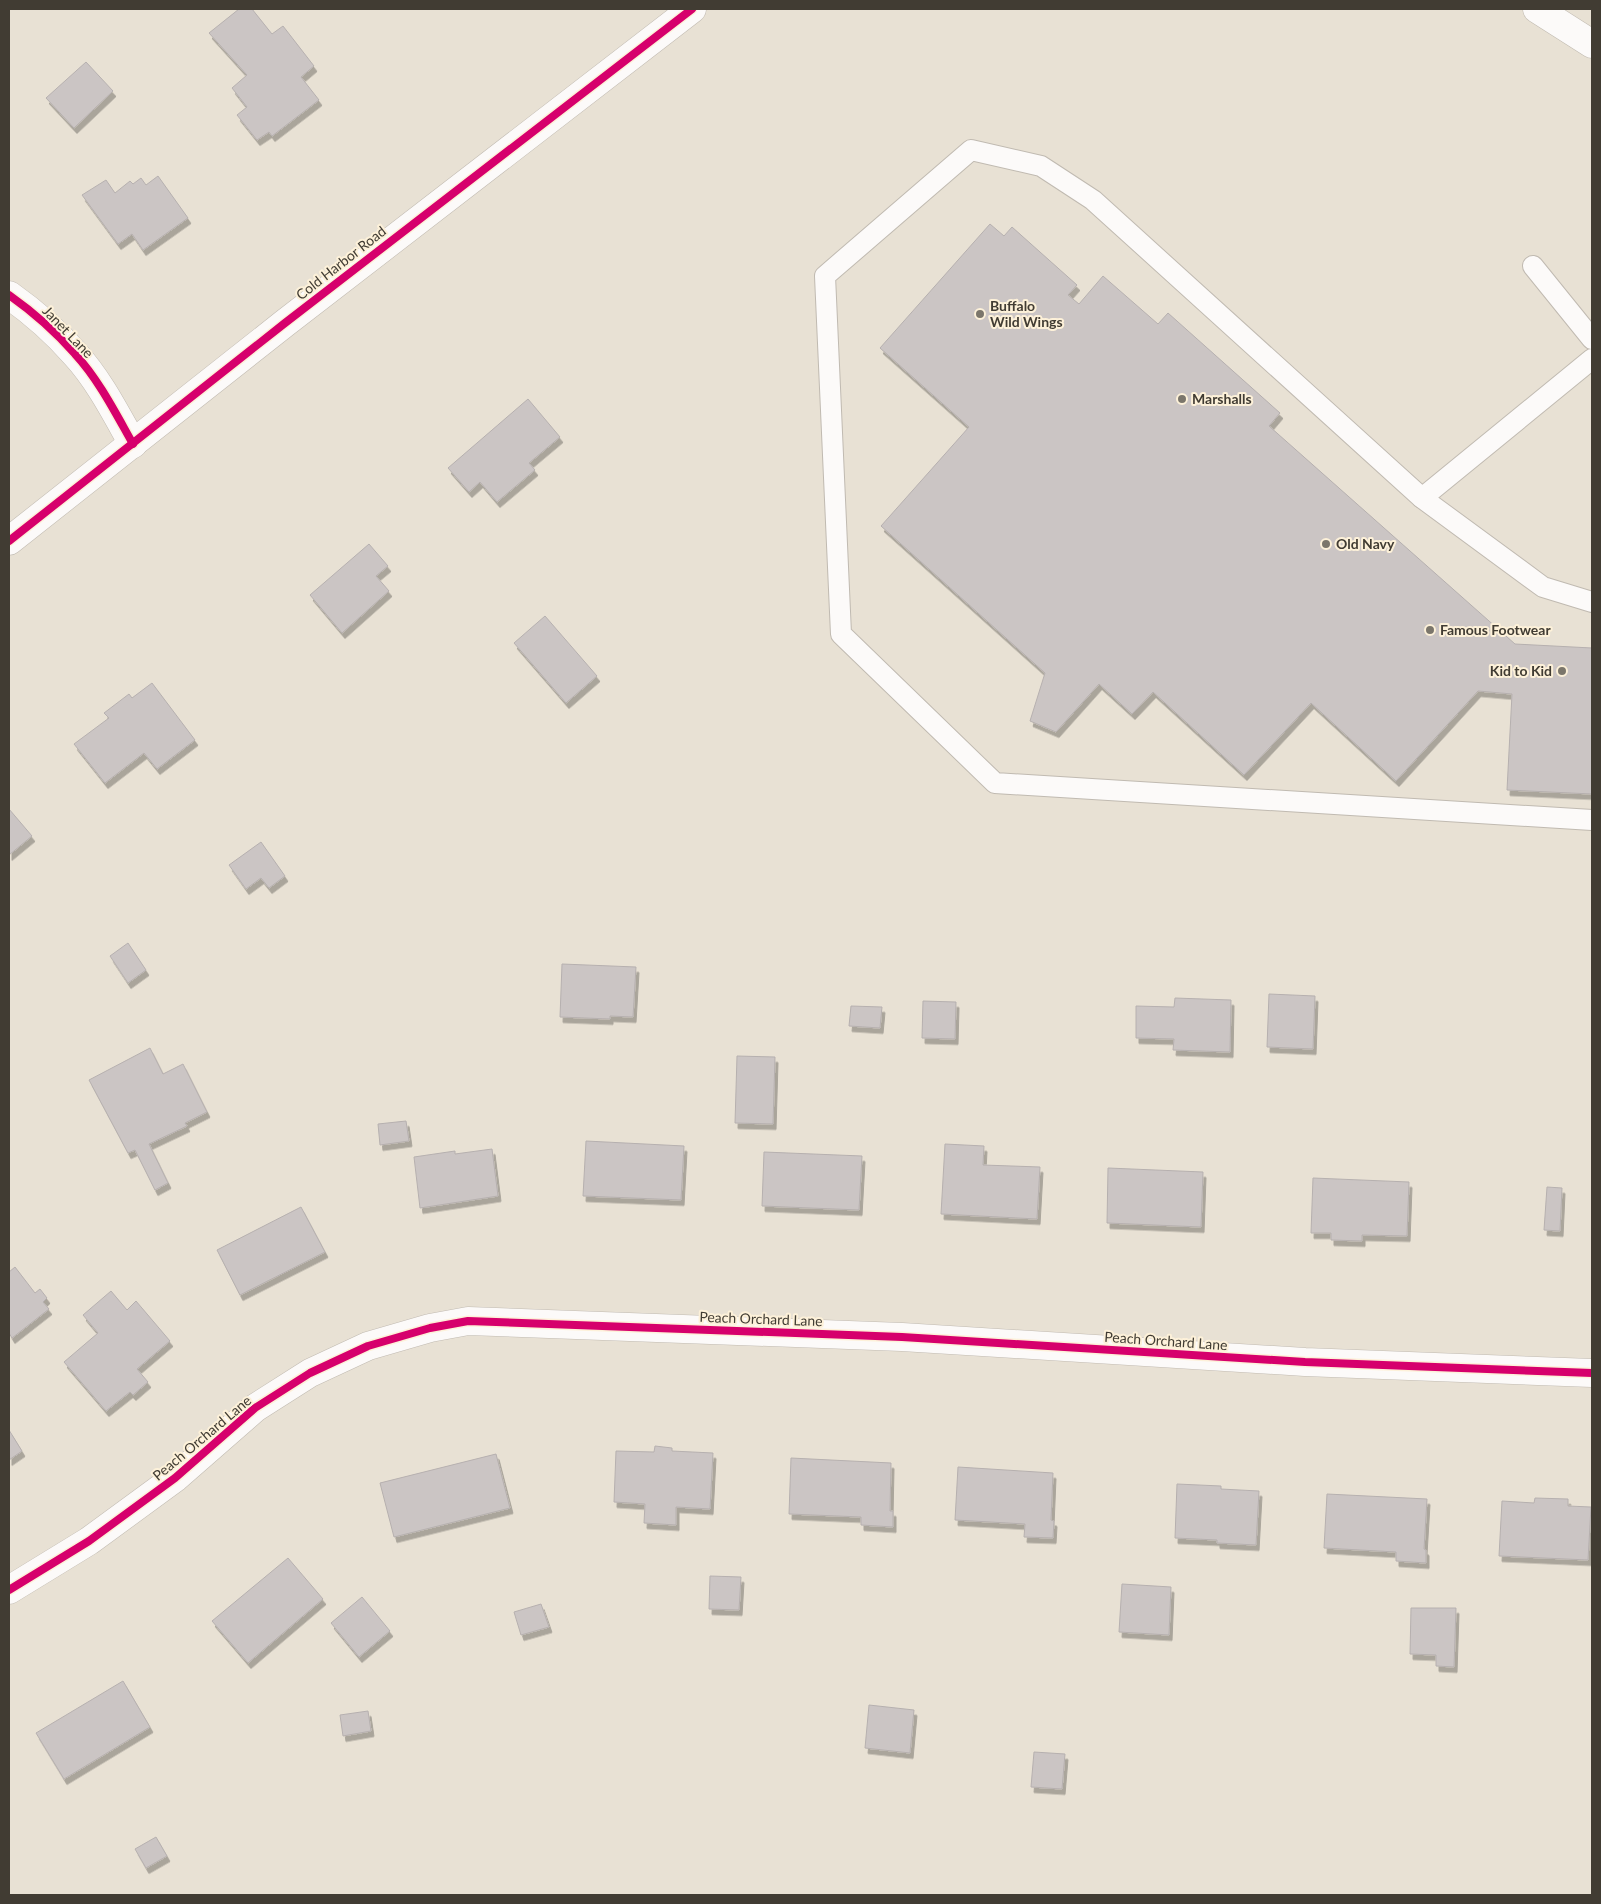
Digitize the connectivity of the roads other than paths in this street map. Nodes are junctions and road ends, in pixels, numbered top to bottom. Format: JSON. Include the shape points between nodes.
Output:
{"nodes":[{"id":1,"x":692,"y":9,"type":"edge"},
{"id":2,"x":1537,"y":9,"type":"edge"},
{"id":3,"x":1592,"y":44,"type":"edge"},
{"id":4,"x":1533,"y":266,"type":"dead end"},
{"id":5,"x":9,"y":295,"type":"edge"},
{"id":6,"x":1592,"y":339,"type":"edge"},
{"id":7,"x":1592,"y":359,"type":"edge"},
{"id":8,"x":134,"y":444,"type":"junction"},
{"id":9,"x":1422,"y":498,"type":"junction"},
{"id":10,"x":9,"y":541,"type":"edge"},
{"id":11,"x":1592,"y":602,"type":"edge"},
{"id":12,"x":1592,"y":820,"type":"edge"},
{"id":13,"x":1592,"y":1373,"type":"edge"},
{"id":14,"x":9,"y":1590,"type":"edge"}],
"edges":[{"from":1,"to":8,"type":"street","name":"Cold Harbor Road","via":[[292,317]]},
{"from":2,"to":3,"type":"street"},
{"from":4,"to":6,"type":"lane"},
{"from":5,"to":8,"type":"street","name":"Janet Lane","via":[[36,315],[76,355]]},
{"from":7,"to":9,"type":"lane"},
{"from":8,"to":10,"type":"street","name":"Cold Harbor Road"},
{"from":9,"to":11,"type":"lane","via":[[1543,587]]},
{"from":9,"to":12,"type":"lane","via":[[1093,200],[1041,166],[971,150],[825,276],[841,634],[996,783]]},
{"from":13,"to":14,"type":"street","name":"Peach Orchard Lane","via":[[1305,1362],[902,1337],[468,1321],[368,1346],[310,1373],[255,1408],[175,1478],[97,1535]]}]}
